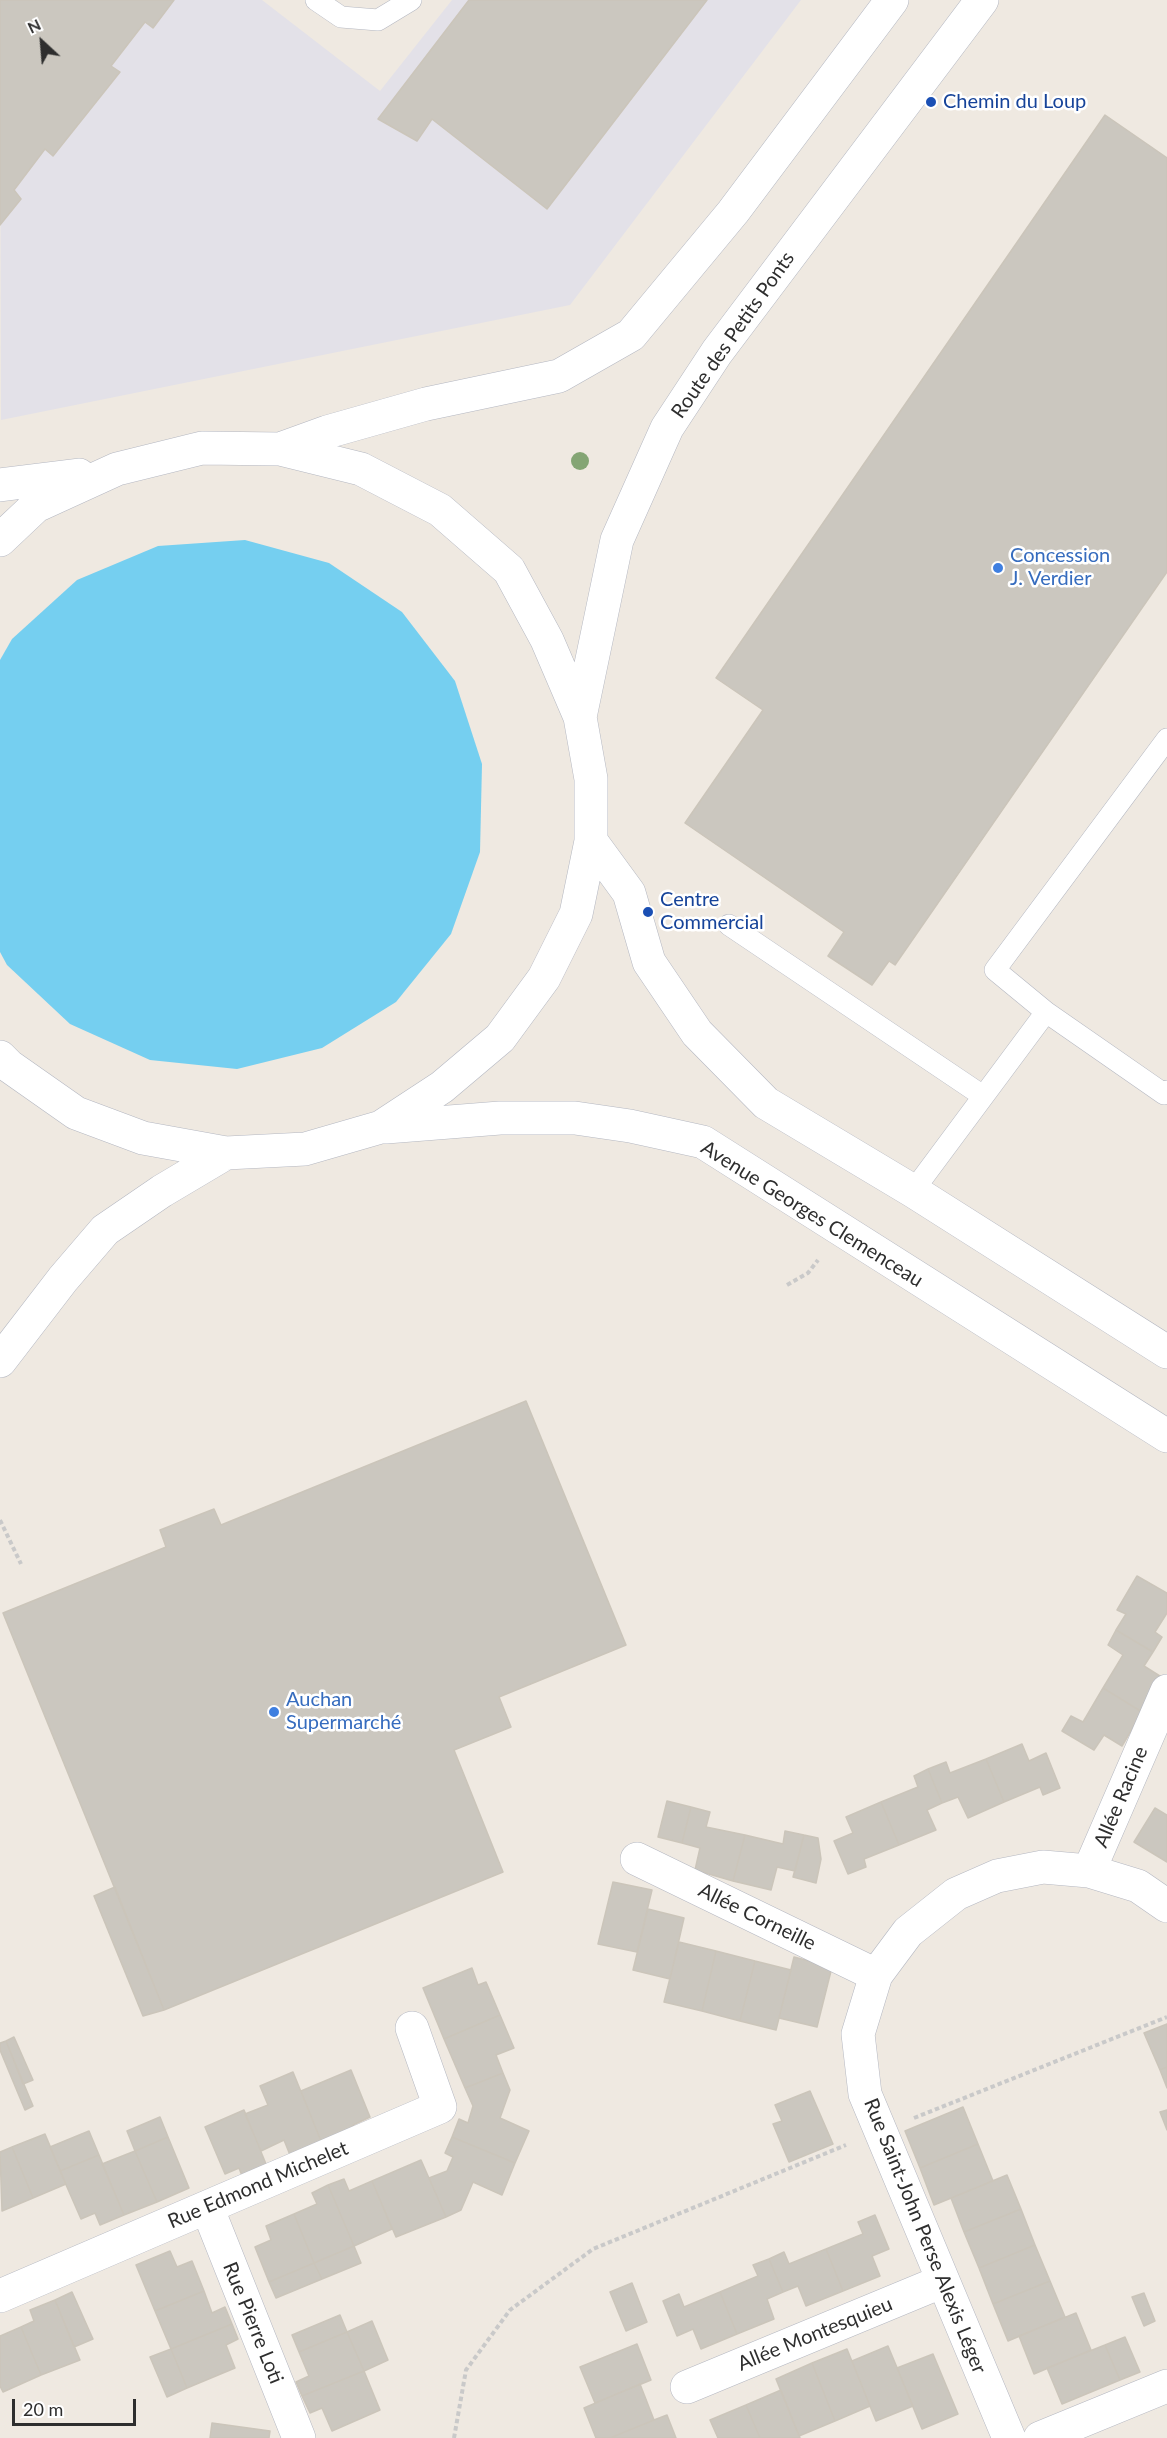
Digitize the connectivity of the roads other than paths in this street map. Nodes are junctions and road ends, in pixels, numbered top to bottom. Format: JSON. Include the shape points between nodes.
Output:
{"nodes":[{"id":1,"x":316,"y":0,"type":"edge"},
{"id":2,"x":411,"y":0,"type":"edge"},
{"id":3,"x":892,"y":0,"type":"edge"},
{"id":4,"x":982,"y":0,"type":"edge"},
{"id":5,"x":280,"y":449,"type":"junction"},
{"id":6,"x":117,"y":469,"type":"junction"},
{"id":7,"x":0,"y":485,"type":"edge"},
{"id":8,"x":0,"y":540,"type":"edge"},
{"id":9,"x":580,"y":717,"type":"junction"},
{"id":10,"x":1167,"y":739,"type":"edge"},
{"id":11,"x":591,"y":841,"type":"junction"},
{"id":12,"x":729,"y":925,"type":"dead end"},
{"id":13,"x":1046,"y":1012,"type":"junction"},
{"id":14,"x":0,"y":1057,"type":"edge"},
{"id":15,"x":1167,"y":1090,"type":"edge"},
{"id":16,"x":983,"y":1096,"type":"junction"},
{"id":17,"x":381,"y":1127,"type":"junction"},
{"id":18,"x":226,"y":1153,"type":"junction"},
{"id":19,"x":913,"y":1191,"type":"junction"},
{"id":20,"x":1167,"y":1352,"type":"edge"},
{"id":21,"x":0,"y":1361,"type":"edge"},
{"id":22,"x":1167,"y":1436,"type":"edge"},
{"id":23,"x":1167,"y":1690,"type":"edge"},
{"id":24,"x":637,"y":1859,"type":"dead end"},
{"id":25,"x":1089,"y":1871,"type":"junction"},
{"id":26,"x":1167,"y":1906,"type":"edge"},
{"id":27,"x":876,"y":1975,"type":"junction"},
{"id":28,"x":412,"y":2028,"type":"dead end"},
{"id":29,"x":207,"y":2207,"type":"junction"},
{"id":30,"x":943,"y":2281,"type":"junction"},
{"id":31,"x":0,"y":2296,"type":"edge"},
{"id":32,"x":1167,"y":2386,"type":"edge"},
{"id":33,"x":687,"y":2387,"type":"dead end"},
{"id":34,"x":299,"y":2438,"type":"edge"},
{"id":35,"x":1009,"y":2438,"type":"edge"},
{"id":36,"x":1040,"y":2438,"type":"edge"}],
"edges":[{"from":1,"to":2,"type":"lane","via":[[341,16],[378,20]]},
{"from":3,"to":5,"type":"main road","via":[[733,212],[631,335],[559,376],[426,404]]},
{"from":4,"to":9,"type":"main road","name":"Route des Petits Ponts","via":[[717,352],[667,428],[617,540]]},
{"from":5,"to":6,"type":"main road","via":[[202,448]]},
{"from":5,"to":9,"type":"main road","via":[[361,469],[441,510],[509,570],[548,640]]},
{"from":6,"to":7,"type":"main road"},
{"from":6,"to":8,"type":"main road","via":[[36,506]]},
{"from":9,"to":11,"type":"main road","via":[[591,779]]},
{"from":10,"to":13,"type":"lane","via":[[995,970]]},
{"from":11,"to":17,"type":"main road","via":[[576,914],[544,978],[500,1038],[442,1087]]},
{"from":11,"to":19,"type":"main road","via":[[629,893],[650,962],[698,1033],[766,1103]]},
{"from":12,"to":16,"type":"lane"},
{"from":13,"to":15,"type":"lane","via":[[1164,1094]]},
{"from":13,"to":16,"type":"lane"},
{"from":14,"to":18,"type":"main road","via":[[76,1113],[143,1138]]},
{"from":16,"to":19,"type":"lane"},
{"from":17,"to":18,"type":"main road","via":[[305,1149]]},
{"from":17,"to":22,"type":"main road","name":"Avenue Georges Clemenceau","via":[[500,1118],[575,1118],[703,1142]]},
{"from":18,"to":21,"type":"main road","via":[[105,1230]]},
{"from":19,"to":20,"type":"main road"},
{"from":23,"to":25,"type":"main road","name":"Allée Racine"},
{"from":24,"to":27,"type":"main road","name":"Allée Corneille"},
{"from":25,"to":26,"type":"main road","name":"Rue Saint-John Perse Alexis Léger","via":[[1138,1886]]},
{"from":25,"to":27,"type":"main road","name":"Rue Saint-John Perse Alexis Léger","via":[[1043,1867],[997,1876],[956,1894],[908,1932]]},
{"from":27,"to":30,"type":"main road","name":"Rue Saint-John Perse Alexis Léger","via":[[858,2034],[866,2094]]},
{"from":28,"to":29,"type":"main road","name":"Rue Edmond Michelet","via":[[440,2107]]},
{"from":29,"to":31,"type":"main road","name":"Rue Edmond Michelet"},
{"from":29,"to":34,"type":"main road","name":"Rue Pierre Loti"},
{"from":30,"to":33,"type":"main road","name":"Allée Montesquieu"},
{"from":30,"to":35,"type":"main road","name":"Rue Saint-John Perse Alexis Léger"},
{"from":32,"to":36,"type":"main road"}]}
